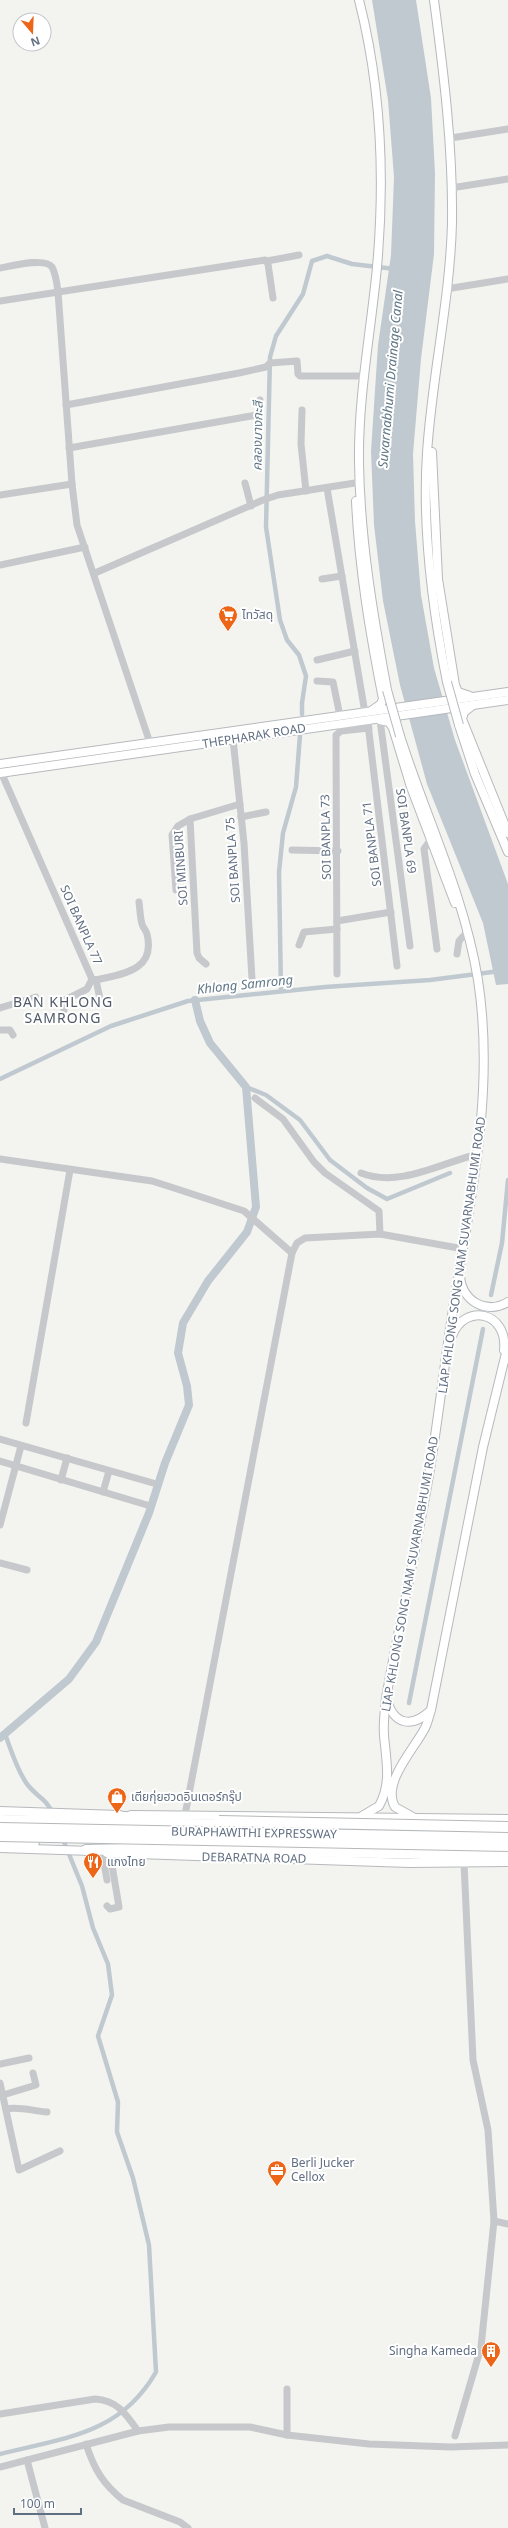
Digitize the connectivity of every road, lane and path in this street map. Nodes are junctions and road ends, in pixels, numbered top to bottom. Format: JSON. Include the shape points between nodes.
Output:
{"nodes":[{"id":1,"x":359,"y":0,"type":"edge"},
{"id":2,"x":434,"y":0,"type":"edge"},
{"id":3,"x":508,"y":130,"type":"edge"},
{"id":4,"x":451,"y":138,"type":"junction"},
{"id":5,"x":508,"y":179,"type":"edge"},
{"id":6,"x":452,"y":188,"type":"junction"},
{"id":7,"x":299,"y":255,"type":"dead end"},
{"id":8,"x":267,"y":261,"type":"junction"},
{"id":9,"x":0,"y":268,"type":"edge"},
{"id":10,"x":508,"y":279,"type":"edge"},
{"id":11,"x":446,"y":289,"type":"junction"},
{"id":12,"x":58,"y":292,"type":"junction"},
{"id":13,"x":273,"y":298,"type":"dead end"},
{"id":14,"x":0,"y":301,"type":"edge"},
{"id":15,"x":365,"y":376,"type":"junction"},
{"id":16,"x":260,"y":400,"type":"dead end"},
{"id":17,"x":66,"y":405,"type":"junction"},
{"id":18,"x":302,"y":410,"type":"dead end"},
{"id":19,"x":430,"y":433,"type":"junction"},
{"id":20,"x":70,"y":448,"type":"junction"},
{"id":21,"x":359,"y":461,"type":"junction"},
{"id":22,"x":245,"y":483,"type":"dead end"},
{"id":23,"x":355,"y":483,"type":"junction"},
{"id":24,"x":72,"y":484,"type":"junction"},
{"id":25,"x":327,"y":488,"type":"junction"},
{"id":26,"x":306,"y":491,"type":"junction"},
{"id":27,"x":0,"y":495,"type":"edge"},
{"id":28,"x":251,"y":506,"type":"junction"},
{"id":29,"x":85,"y":547,"type":"junction"},
{"id":30,"x":0,"y":564,"type":"edge"},
{"id":31,"x":95,"y":573,"type":"junction"},
{"id":32,"x":342,"y":576,"type":"junction"},
{"id":33,"x":322,"y":579,"type":"dead end"},
{"id":34,"x":355,"y":651,"type":"junction"},
{"id":35,"x":317,"y":660,"type":"dead end"},
{"id":36,"x":317,"y":681,"type":"dead end"},
{"id":37,"x":508,"y":692,"type":"edge"},
{"id":38,"x":474,"y":700,"type":"junction"},
{"id":39,"x":508,"y":700,"type":"edge"},
{"id":40,"x":340,"y":716,"type":"junction"},
{"id":41,"x":368,"y":718,"type":"junction"},
{"id":42,"x":380,"y":720,"type":"junction"},
{"id":43,"x":233,"y":739,"type":"junction"},
{"id":44,"x":150,"y":743,"type":"junction"},
{"id":45,"x":0,"y":764,"type":"edge"},
{"id":46,"x":1,"y":772,"type":"edge"},
{"id":47,"x":240,"y":804,"type":"junction"},
{"id":48,"x":266,"y":812,"type":"dead end"},
{"id":49,"x":241,"y":817,"type":"junction"},
{"id":50,"x":190,"y":819,"type":"junction"},
{"id":51,"x":508,"y":833,"type":"edge"},
{"id":52,"x":431,"y":839,"type":"junction"},
{"id":53,"x":292,"y":850,"type":"dead end"},
{"id":54,"x":338,"y":851,"type":"junction"},
{"id":55,"x":508,"y":852,"type":"edge"},
{"id":56,"x":176,"y":890,"type":"dead end"},
{"id":57,"x":139,"y":902,"type":"dead end"},
{"id":58,"x":391,"y":912,"type":"junction"},
{"id":59,"x":338,"y":921,"type":"junction"},
{"id":60,"x":338,"y":929,"type":"junction"},
{"id":61,"x":469,"y":937,"type":"junction"},
{"id":62,"x":299,"y":945,"type":"dead end"},
{"id":63,"x":410,"y":946,"type":"dead end"},
{"id":64,"x":437,"y":949,"type":"dead end"},
{"id":65,"x":457,"y":954,"type":"dead end"},
{"id":66,"x":206,"y":964,"type":"dead end"},
{"id":67,"x":397,"y":966,"type":"dead end"},
{"id":68,"x":337,"y":974,"type":"dead end"},
{"id":69,"x":94,"y":979,"type":"junction"},
{"id":70,"x":252,"y":979,"type":"dead end"},
{"id":71,"x":36,"y":997,"type":"dead end"},
{"id":72,"x":100,"y":999,"type":"dead end"},
{"id":73,"x":0,"y":1008,"type":"edge"},
{"id":74,"x":64,"y":1010,"type":"dead end"},
{"id":75,"x":0,"y":1030,"type":"edge"},
{"id":76,"x":13,"y":1035,"type":"dead end"},
{"id":77,"x":255,"y":1098,"type":"dead end"},
{"id":78,"x":478,"y":1154,"type":"junction"},
{"id":79,"x":0,"y":1159,"type":"edge"},
{"id":80,"x":70,"y":1170,"type":"junction"},
{"id":81,"x":361,"y":1172,"type":"dead end"},
{"id":82,"x":380,"y":1234,"type":"junction"},
{"id":83,"x":464,"y":1249,"type":"junction"},
{"id":84,"x":292,"y":1253,"type":"junction"},
{"id":85,"x":459,"y":1268,"type":"junction"},
{"id":86,"x":508,"y":1302,"type":"edge"},
{"id":87,"x":508,"y":1345,"type":"edge"},
{"id":88,"x":448,"y":1346,"type":"junction"},
{"id":89,"x":500,"y":1377,"type":"junction"},
{"id":90,"x":26,"y":1423,"type":"dead end"},
{"id":91,"x":0,"y":1439,"type":"edge"},
{"id":92,"x":21,"y":1446,"type":"junction"},
{"id":93,"x":67,"y":1458,"type":"junction"},
{"id":94,"x":0,"y":1462,"type":"edge"},
{"id":95,"x":17,"y":1466,"type":"junction"},
{"id":96,"x":109,"y":1471,"type":"junction"},
{"id":97,"x":61,"y":1480,"type":"junction"},
{"id":98,"x":153,"y":1483,"type":"dead end"},
{"id":99,"x":103,"y":1492,"type":"junction"},
{"id":100,"x":147,"y":1505,"type":"dead end"},
{"id":101,"x":0,"y":1525,"type":"edge"},
{"id":102,"x":0,"y":1563,"type":"edge"},
{"id":103,"x":27,"y":1570,"type":"dead end"},
{"id":104,"x":386,"y":1698,"type":"junction"},
{"id":105,"x":431,"y":1710,"type":"junction"},
{"id":106,"x":0,"y":1812,"type":"edge"},
{"id":107,"x":185,"y":1815,"type":"junction"},
{"id":108,"x":113,"y":1816,"type":"junction"},
{"id":109,"x":414,"y":1818,"type":"junction"},
{"id":110,"x":508,"y":1819,"type":"edge"},
{"id":111,"x":0,"y":1820,"type":"edge"},
{"id":112,"x":363,"y":1821,"type":"junction"},
{"id":113,"x":508,"y":1827,"type":"edge"},
{"id":114,"x":0,"y":1828,"type":"edge"},
{"id":115,"x":0,"y":1836,"type":"edge"},
{"id":116,"x":508,"y":1838,"type":"edge"},
{"id":117,"x":0,"y":1841,"type":"edge"},
{"id":118,"x":364,"y":1847,"type":"junction"},
{"id":119,"x":508,"y":1847,"type":"edge"},
{"id":120,"x":0,"y":1848,"type":"edge"},
{"id":121,"x":86,"y":1850,"type":"junction"},
{"id":122,"x":106,"y":1853,"type":"junction"},
{"id":123,"x":508,"y":1856,"type":"edge"},
{"id":124,"x":508,"y":1862,"type":"edge"},
{"id":125,"x":464,"y":1863,"type":"junction"},
{"id":126,"x":107,"y":1880,"type":"dead end"},
{"id":127,"x":107,"y":1906,"type":"dead end"},
{"id":128,"x":29,"y":2058,"type":"dead end"},
{"id":129,"x":0,"y":2064,"type":"edge"},
{"id":130,"x":33,"y":2073,"type":"dead end"},
{"id":131,"x":0,"y":2083,"type":"edge"},
{"id":132,"x":3,"y":2096,"type":"junction"},
{"id":133,"x":6,"y":2109,"type":"junction"},
{"id":134,"x":47,"y":2112,"type":"dead end"},
{"id":135,"x":60,"y":2151,"type":"dead end"},
{"id":136,"x":494,"y":2221,"type":"junction"},
{"id":137,"x":508,"y":2224,"type":"edge"},
{"id":138,"x":287,"y":2389,"type":"dead end"},
{"id":139,"x":0,"y":2414,"type":"edge"},
{"id":140,"x":138,"y":2431,"type":"junction"},
{"id":141,"x":287,"y":2435,"type":"junction"},
{"id":142,"x":455,"y":2436,"type":"dead end"},
{"id":143,"x":86,"y":2444,"type":"junction"},
{"id":144,"x":508,"y":2445,"type":"edge"},
{"id":145,"x":27,"y":2460,"type":"junction"},
{"id":146,"x":0,"y":2467,"type":"edge"},
{"id":147,"x":45,"y":2528,"type":"edge"},
{"id":148,"x":188,"y":2528,"type":"edge"}],
"edges":[{"from":1,"to":15,"type":"main road","name":"LIAP KHLONG SONG NAM SUVARNABHUMI ROAD","via":[[368,40],[380,145],[377,269]]},
{"from":2,"to":4,"type":"main road"},
{"from":3,"to":4,"type":"street"},
{"from":4,"to":6,"type":"main road"},
{"from":5,"to":6,"type":"street"},
{"from":6,"to":11,"type":"main road","via":[[452,224]]},
{"from":7,"to":8,"type":"street"},
{"from":8,"to":12,"type":"street"},
{"from":8,"to":13,"type":"street"},
{"from":9,"to":12,"type":"street","via":[[45,262],[53,269]]},
{"from":10,"to":11,"type":"street"},
{"from":11,"to":19,"type":"main road"},
{"from":12,"to":14,"type":"street"},
{"from":12,"to":17,"type":"street"},
{"from":15,"to":17,"type":"street","via":[[300,376],[297,361],[273,362],[266,367],[239,373]]},
{"from":15,"to":21,"type":"main road","name":"LIAP KHLONG SONG NAM SUVARNABHUMI ROAD"},
{"from":16,"to":20,"type":"street","via":[[257,415]]},
{"from":17,"to":20,"type":"street"},
{"from":18,"to":26,"type":"street","via":[[301,444]]},
{"from":19,"to":38,"type":"main road","via":[[438,580],[455,685],[458,692]]},
{"from":19,"to":55,"type":"main road","bridge":true,"via":[[426,471],[427,520],[436,627],[447,682],[475,774]]},
{"from":20,"to":24,"type":"street"},
{"from":21,"to":23,"type":"main road"},
{"from":21,"to":61,"type":"main road","name":"LIAP KHLONG SONG NAM SUVARNABHUMI ROAD","bridge":true,"via":[[363,529],[376,634],[387,690],[412,773],[456,889]]},
{"from":22,"to":28,"type":"street"},
{"from":23,"to":25,"type":"street"},
{"from":23,"to":41,"type":"main road","via":[[357,533],[368,623],[383,699]]},
{"from":24,"to":27,"type":"street"},
{"from":24,"to":29,"type":"street","via":[[76,520]]},
{"from":25,"to":26,"type":"street"},
{"from":25,"to":32,"type":"street","name":"SOI BANPLA 71"},
{"from":26,"to":28,"type":"street","via":[[278,495]]},
{"from":28,"to":31,"type":"street"},
{"from":29,"to":30,"type":"street"},
{"from":29,"to":31,"type":"street"},
{"from":31,"to":44,"type":"street"},
{"from":32,"to":33,"type":"street"},
{"from":32,"to":34,"type":"street","name":"SOI BANPLA 71"},
{"from":34,"to":35,"type":"street"},
{"from":34,"to":41,"type":"street","name":"SOI BANPLA 71"},
{"from":36,"to":40,"type":"street","via":[[333,682]]},
{"from":37,"to":38,"type":"main road","name":"THEPHARAK ROAD"},
{"from":38,"to":39,"type":"main road","name":"THEPHARAK ROAD"},
{"from":38,"to":41,"type":"main road","name":"THEPHARAK ROAD","bridge":true},
{"from":38,"to":51,"type":"main road","via":[[464,712],[462,719]]},
{"from":40,"to":41,"type":"main road","name":"THEPHARAK ROAD"},
{"from":40,"to":44,"type":"main road","name":"THEPHARAK ROAD"},
{"from":41,"to":42,"type":"main road"},
{"from":41,"to":43,"type":"main road","name":"THEPHARAK ROAD"},
{"from":41,"to":54,"type":"street","name":"SOI BANPLA 73","via":[[336,735]]},
{"from":41,"to":58,"type":"street","name":"SOI BANPLA 71"},
{"from":42,"to":52,"type":"main road","via":[[390,722],[393,728],[402,762]]},
{"from":42,"to":63,"type":"street","name":"SOI BANPLA 69"},
{"from":43,"to":46,"type":"main road","name":"THEPHARAK ROAD"},
{"from":43,"to":47,"type":"street","name":"SOI BANPLA 75"},
{"from":44,"to":45,"type":"main road","name":"THEPHARAK ROAD"},
{"from":46,"to":69,"type":"street","name":"SOI BANPLA 77"},
{"from":47,"to":49,"type":"street","name":"SOI BANPLA 75"},
{"from":47,"to":50,"type":"street","name":"SOI MINBURI"},
{"from":48,"to":49,"type":"street"},
{"from":49,"to":70,"type":"street","name":"SOI BANPLA 75"},
{"from":50,"to":56,"type":"street","via":[[178,826],[172,835]]},
{"from":50,"to":66,"type":"street","name":"SOI MINBURI","via":[[197,953]]},
{"from":52,"to":61,"type":"main road"},
{"from":52,"to":64,"type":"street","via":[[424,850]]},
{"from":53,"to":54,"type":"street"},
{"from":54,"to":59,"type":"street","name":"SOI BANPLA 73"},
{"from":57,"to":69,"type":"street","name":"SOI BANPLA 77","via":[[142,926],[146,931],[148,943],[144,960],[128,973]]},
{"from":58,"to":59,"type":"street"},
{"from":58,"to":67,"type":"street","name":"SOI BANPLA 71"},
{"from":59,"to":60,"type":"street","name":"SOI BANPLA 73"},
{"from":60,"to":62,"type":"street","via":[[304,932]]},
{"from":60,"to":68,"type":"street","name":"SOI BANPLA 73"},
{"from":61,"to":65,"type":"street","via":[[459,941]]},
{"from":61,"to":78,"type":"main road","name":"LIAP KHLONG SONG NAM SUVARNABHUMI ROAD","via":[[481,1010],[484,1099]]},
{"from":69,"to":72,"type":"street"},
{"from":69,"to":74,"type":"street","via":[[87,989],[63,1002]]},
{"from":71,"to":73,"type":"street"},
{"from":75,"to":76,"type":"street","via":[[10,1030]]},
{"from":77,"to":82,"type":"street","via":[[283,1119],[325,1173],[379,1211]]},
{"from":78,"to":81,"type":"street","via":[[415,1174],[374,1178]]},
{"from":78,"to":83,"type":"main road","name":"LIAP KHLONG SONG NAM SUVARNABHUMI ROAD"},
{"from":79,"to":80,"type":"street"},
{"from":80,"to":84,"type":"street","via":[[152,1181],[244,1211]]},
{"from":80,"to":90,"type":"street"},
{"from":82,"to":83,"type":"street"},
{"from":82,"to":84,"type":"street","via":[[305,1238],[297,1243]]},
{"from":83,"to":85,"type":"main road","name":"LIAP KHLONG SONG NAM SUVARNABHUMI ROAD"},
{"from":84,"to":107,"type":"street"},
{"from":85,"to":86,"type":"main road","via":[[462,1286],[473,1301],[494,1308]]},
{"from":85,"to":88,"type":"main road","name":"LIAP KHLONG SONG NAM SUVARNABHUMI ROAD"},
{"from":87,"to":89,"type":"main road"},
{"from":88,"to":89,"type":"main road","via":[[454,1328],[464,1319],[477,1315],[491,1318],[501,1327],[505,1339]]},
{"from":88,"to":104,"type":"main road","name":"LIAP KHLONG SONG NAM SUVARNABHUMI ROAD","via":[[430,1471]]},
{"from":89,"to":105,"type":"main road","via":[[482,1447]]},
{"from":91,"to":92,"type":"street"},
{"from":92,"to":93,"type":"street"},
{"from":92,"to":95,"type":"street"},
{"from":93,"to":96,"type":"street"},
{"from":93,"to":97,"type":"street"},
{"from":94,"to":95,"type":"street"},
{"from":95,"to":97,"type":"street"},
{"from":95,"to":101,"type":"street"},
{"from":96,"to":98,"type":"street"},
{"from":96,"to":99,"type":"street"},
{"from":97,"to":99,"type":"street"},
{"from":99,"to":100,"type":"street"},
{"from":102,"to":103,"type":"street"},
{"from":104,"to":105,"type":"main road","via":[[392,1713],[402,1721],[414,1722],[422,1719]]},
{"from":104,"to":112,"type":"main road","name":"LIAP KHLONG SONG NAM SUVARNABHUMI ROAD","via":[[384,1721],[387,1781],[379,1806]]},
{"from":105,"to":109,"type":"main road","via":[[426,1726],[398,1770],[392,1793],[395,1807]]},
{"from":106,"to":108,"type":"main road"},
{"from":107,"to":108,"type":"main road"},
{"from":107,"to":112,"type":"main road"},
{"from":108,"to":113,"type":"highway","bridge":true,"via":[[164,1820]]},
{"from":109,"to":110,"type":"main road"},
{"from":109,"to":112,"type":"main road"},
{"from":111,"to":112,"type":"highway","via":[[165,1825]]},
{"from":112,"to":113,"type":"highway"},
{"from":112,"to":118,"type":"highway"},
{"from":114,"to":116,"type":"highway","name":"BURAPHAWITHI EXPRESSWAY","bridge":true},
{"from":115,"to":119,"type":"highway","name":"BURAPHAWITHI EXPRESSWAY","bridge":true},
{"from":117,"to":118,"type":"highway","name":"DEBARATNA ROAD"},
{"from":118,"to":119,"type":"highway","name":"DEBARATNA ROAD"},
{"from":120,"to":121,"type":"main road","name":"DEBARATNA ROAD"},
{"from":121,"to":122,"type":"main road","name":"DEBARATNA ROAD"},
{"from":121,"to":123,"type":"highway","via":[[219,1849]]},
{"from":122,"to":125,"type":"main road","name":"DEBARATNA ROAD"},
{"from":122,"to":126,"type":"street"},
{"from":122,"to":127,"type":"street","via":[[120,1907],[110,1909]]},
{"from":124,"to":125,"type":"main road","name":"DEBARATNA ROAD"},
{"from":125,"to":136,"type":"street","via":[[473,2060],[488,2130]]},
{"from":128,"to":129,"type":"street"},
{"from":130,"to":132,"type":"street","via":[[36,2083],[34,2086]]},
{"from":131,"to":132,"type":"street"},
{"from":132,"to":133,"type":"street"},
{"from":133,"to":134,"type":"street","via":[[16,2107]]},
{"from":133,"to":135,"type":"street","via":[[20,2170]]},
{"from":136,"to":137,"type":"street"},
{"from":136,"to":142,"type":"street","via":[[481,2347]]},
{"from":138,"to":141,"type":"street"},
{"from":139,"to":140,"type":"street","via":[[104,2399],[121,2409]]},
{"from":140,"to":141,"type":"street","via":[[169,2427],[250,2427]]},
{"from":140,"to":143,"type":"street"},
{"from":141,"to":144,"type":"street","via":[[369,2444],[451,2447]]},
{"from":143,"to":145,"type":"street"},
{"from":143,"to":148,"type":"street","via":[[95,2470],[123,2500],[180,2522]]},
{"from":145,"to":146,"type":"street"},
{"from":145,"to":147,"type":"street"}]}
